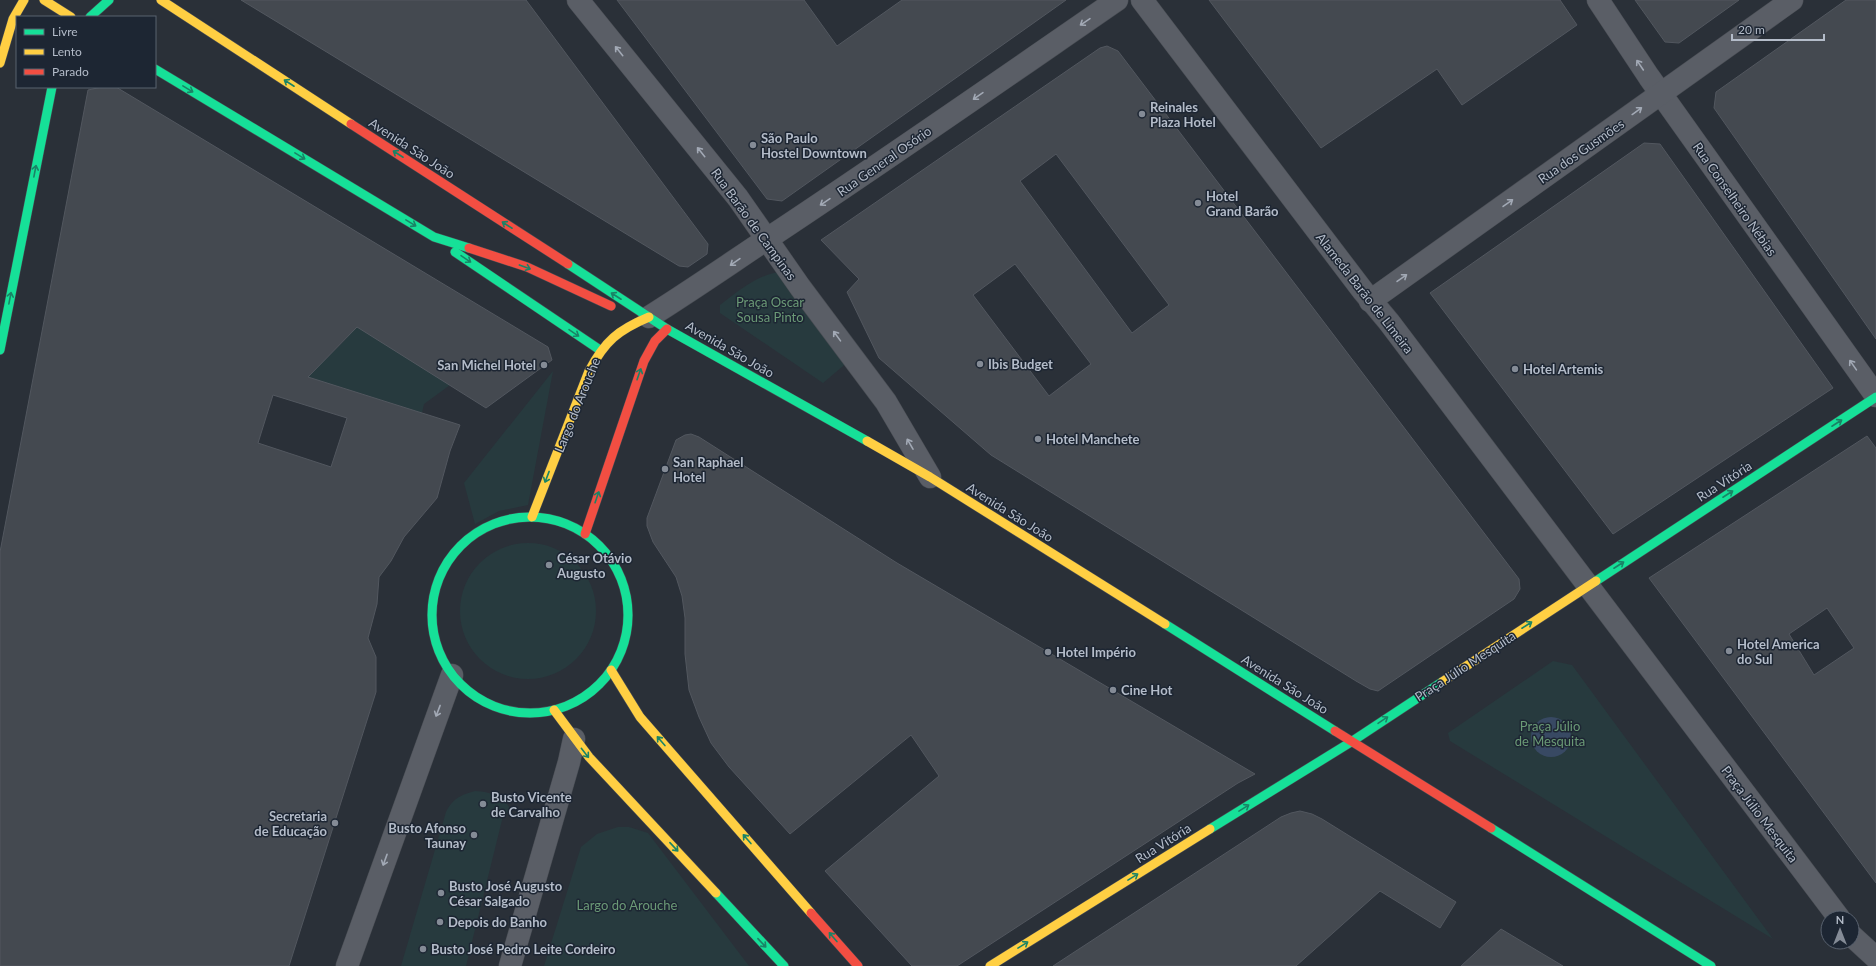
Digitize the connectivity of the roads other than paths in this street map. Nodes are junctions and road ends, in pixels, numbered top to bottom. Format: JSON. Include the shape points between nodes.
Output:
{"nodes":[{"id":1,"x":24,"y":0,"type":"edge"},
{"id":2,"x":44,"y":0,"type":"edge"},
{"id":3,"x":109,"y":0,"type":"edge"},
{"id":4,"x":161,"y":0,"type":"edge"},
{"id":5,"x":578,"y":0,"type":"edge"},
{"id":6,"x":1117,"y":0,"type":"edge"},
{"id":7,"x":1142,"y":0,"type":"edge"},
{"id":8,"x":1598,"y":0,"type":"edge"},
{"id":9,"x":1792,"y":0,"type":"edge"},
{"id":10,"x":69,"y":16,"type":"edge"},
{"id":11,"x":91,"y":16,"type":"edge"},
{"id":12,"x":0,"y":63,"type":"edge"},
{"id":13,"x":156,"y":70,"type":"edge"},
{"id":14,"x":52,"y":88,"type":"edge"},
{"id":15,"x":1661,"y":94,"type":"junction"},
{"id":16,"x":434,"y":237,"type":"junction"},
{"id":17,"x":766,"y":239,"type":"junction"},
{"id":18,"x":1370,"y":301,"type":"junction"},
{"id":19,"x":649,"y":317,"type":"junction"},
{"id":20,"x":667,"y":329,"type":"junction"},
{"id":21,"x":0,"y":350,"type":"edge"},
{"id":22,"x":600,"y":350,"type":"junction"},
{"id":23,"x":1876,"y":397,"type":"edge"},
{"id":24,"x":930,"y":477,"type":"junction"},
{"id":25,"x":532,"y":517,"type":"junction"},
{"id":26,"x":585,"y":534,"type":"junction"},
{"id":27,"x":1587,"y":586,"type":"junction"},
{"id":28,"x":611,"y":670,"type":"junction"},
{"id":29,"x":452,"y":675,"type":"junction"},
{"id":30,"x":554,"y":710,"type":"junction"},
{"id":31,"x":574,"y":739,"type":"junction"},
{"id":32,"x":1350,"y":742,"type":"junction"},
{"id":33,"x":1832,"y":910,"type":"edge"},
{"id":34,"x":1860,"y":943,"type":"edge"},
{"id":35,"x":1857,"y":950,"type":"edge"},
{"id":36,"x":1876,"y":958,"type":"edge"},
{"id":37,"x":347,"y":966,"type":"edge"},
{"id":38,"x":510,"y":966,"type":"edge"},
{"id":39,"x":784,"y":966,"type":"edge"},
{"id":40,"x":858,"y":966,"type":"edge"},
{"id":41,"x":990,"y":966,"type":"edge"},
{"id":42,"x":1711,"y":966,"type":"edge"},
{"id":43,"x":1863,"y":966,"type":"edge"}],
"edges":[{"from":1,"to":12,"type":"main road","via":[[13,19]]},
{"from":2,"to":10,"type":"main road"},
{"from":3,"to":11,"type":"main road"},
{"from":19,"to":4,"type":"main road","name":"Avenida São João","one_way":true},
{"from":17,"to":5,"type":"street","name":"Rua Barão de Campinas","one_way":true,"via":[[738,198]]},
{"from":6,"to":17,"type":"street","name":"Rua General Osório","one_way":true,"via":[[822,204]]},
{"from":7,"to":18,"type":"street","name":"Alameda Barão de Limeira"},
{"from":15,"to":8,"type":"street","name":"Rua Conselheiro Nébias","one_way":true},
{"from":9,"to":15,"type":"street","name":"Rua dos Gusmões"},
{"from":13,"to":16,"type":"main road","name":"Avenida São João","one_way":true},
{"from":21,"to":14,"type":"main road","one_way":true},
{"from":18,"to":15,"type":"street","name":"Rua dos Gusmões","one_way":true},
{"from":23,"to":15,"type":"street","name":"Rua Conselheiro Nébias","one_way":true},
{"from":16,"to":19,"type":"main road","name":"Avenida São João","one_way":true,"via":[[527,267],[613,307]]},
{"from":16,"to":22,"type":"main road","one_way":true},
{"from":17,"to":19,"type":"street","name":"Rua General Osório","one_way":true,"via":[[709,280]]},
{"from":24,"to":17,"type":"street","name":"Rua Barão de Campinas","one_way":true,"via":[[886,402]]},
{"from":18,"to":27,"type":"street","name":"Alameda Barão de Limeira","via":[[1389,322]]},
{"from":19,"to":20,"type":"main road","name":"Avenida São João"},
{"from":19,"to":22,"type":"main road","name":"Largo do Arouche","via":[[619,331]]},
{"from":20,"to":24,"type":"main road","name":"Avenida São João"},
{"from":26,"to":20,"type":"main road","one_way":true,"via":[[644,361]]},
{"from":22,"to":25,"type":"main road","name":"Largo do Arouche","one_way":true,"via":[[589,371]]},
{"from":27,"to":23,"type":"main road","name":"Rua Vitória","one_way":true},
{"from":24,"to":32,"type":"main road","name":"Avenida São João","via":[[1312,715]]},
{"from":25,"to":26,"type":"main road","via":[[559,522]]},
{"from":25,"to":29,"type":"main road","via":[[504,520],[479,531],[458,548],[442,571],[433,597],[432,624],[438,651]]},
{"from":26,"to":28,"type":"main road","via":[[607,555],[622,582],[626,597],[627,627],[618,657]]},
{"from":32,"to":27,"type":"main road","name":"Praça Júlio Mesquita","one_way":true},
{"from":27,"to":33,"type":"street","name":"Praça Júlio Mesquita"},
{"from":28,"to":30,"type":"main road","via":[[586,695],[570,705]]},
{"from":40,"to":28,"type":"main road","one_way":true,"via":[[640,717]]},
{"from":29,"to":30,"type":"main road","via":[[470,692],[492,705],[517,712]]},
{"from":29,"to":37,"type":"street","one_way":true},
{"from":30,"to":31,"type":"main road"},
{"from":31,"to":38,"type":"street"},
{"from":31,"to":39,"type":"main road","one_way":true},
{"from":41,"to":32,"type":"main road","name":"Rua Vitória","one_way":true},
{"from":32,"to":42,"type":"main road"},
{"from":34,"to":36,"type":"street"},
{"from":35,"to":43,"type":"street"}]}
